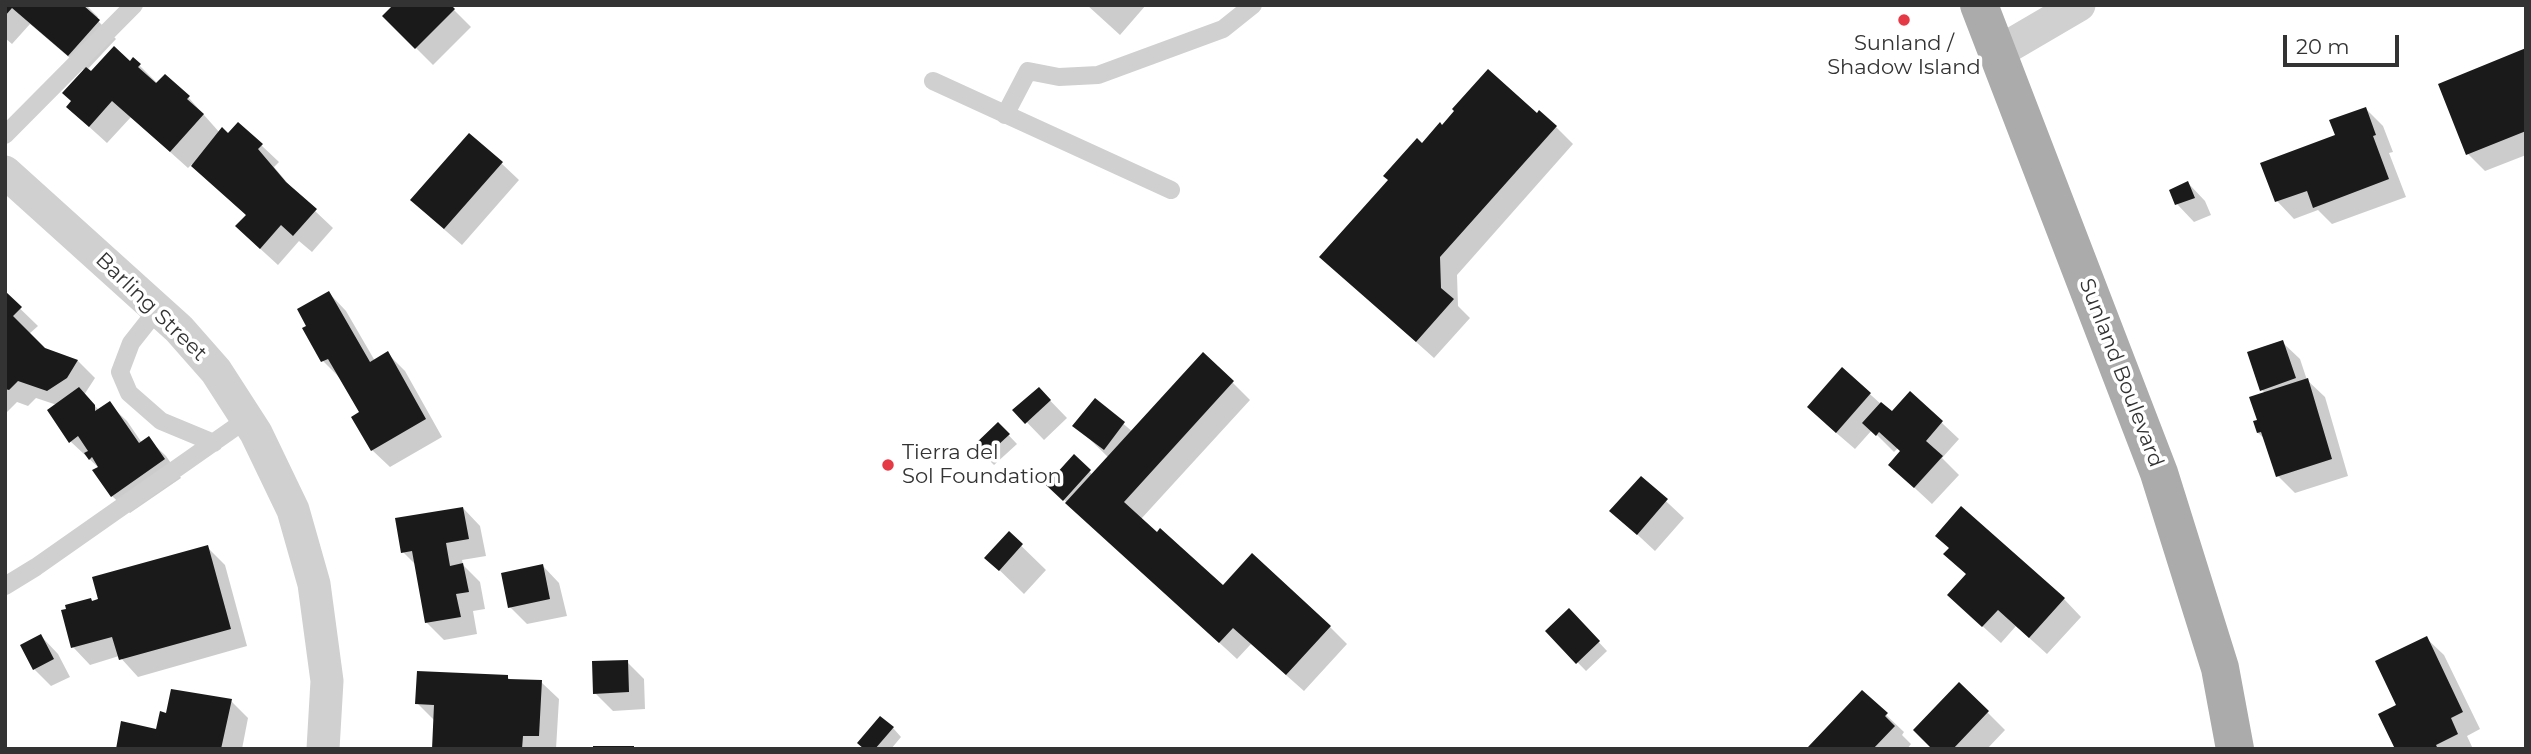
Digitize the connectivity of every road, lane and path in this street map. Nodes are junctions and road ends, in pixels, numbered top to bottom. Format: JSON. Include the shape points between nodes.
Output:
{"nodes":[{"id":1,"x":134,"y":5,"type":"edge"},
{"id":2,"x":1253,"y":5,"type":"edge"},
{"id":3,"x":1979,"y":5,"type":"edge"},
{"id":4,"x":2079,"y":5,"type":"edge"},
{"id":5,"x":1997,"y":53,"type":"junction"},
{"id":6,"x":933,"y":81,"type":"dead end"},
{"id":7,"x":1005,"y":115,"type":"junction"},
{"id":8,"x":5,"y":135,"type":"edge"},
{"id":9,"x":5,"y":173,"type":"edge"},
{"id":10,"x":1171,"y":190,"type":"dead end"},
{"id":11,"x":158,"y":310,"type":"junction"},
{"id":12,"x":247,"y":419,"type":"junction"},
{"id":13,"x":214,"y":443,"type":"junction"},
{"id":14,"x":5,"y":586,"type":"edge"},
{"id":15,"x":323,"y":749,"type":"edge"},
{"id":16,"x":2235,"y":749,"type":"edge"}],
"edges":[{"from":1,"to":8,"type":"lane"},
{"from":2,"to":7,"type":"lane","via":[[1223,29],[1098,75],[1059,77],[1028,71]]},
{"from":3,"to":5,"type":"main road","name":"Sunland Boulevard"},
{"from":4,"to":5,"type":"street"},
{"from":5,"to":16,"type":"main road","name":"Sunland Boulevard","via":[[2160,473],[2220,668]]},
{"from":6,"to":7,"type":"lane"},
{"from":7,"to":10,"type":"lane"},
{"from":9,"to":11,"type":"street","name":"Barling Street"},
{"from":11,"to":12,"type":"street","name":"Barling Street","via":[[216,370]]},
{"from":11,"to":13,"type":"lane","via":[[131,343],[120,372],[124,383],[161,421]]},
{"from":12,"to":13,"type":"lane"},
{"from":12,"to":15,"type":"street","name":"Barling Street","via":[[292,510],[314,584],[327,681]]},
{"from":13,"to":14,"type":"lane"}]}
